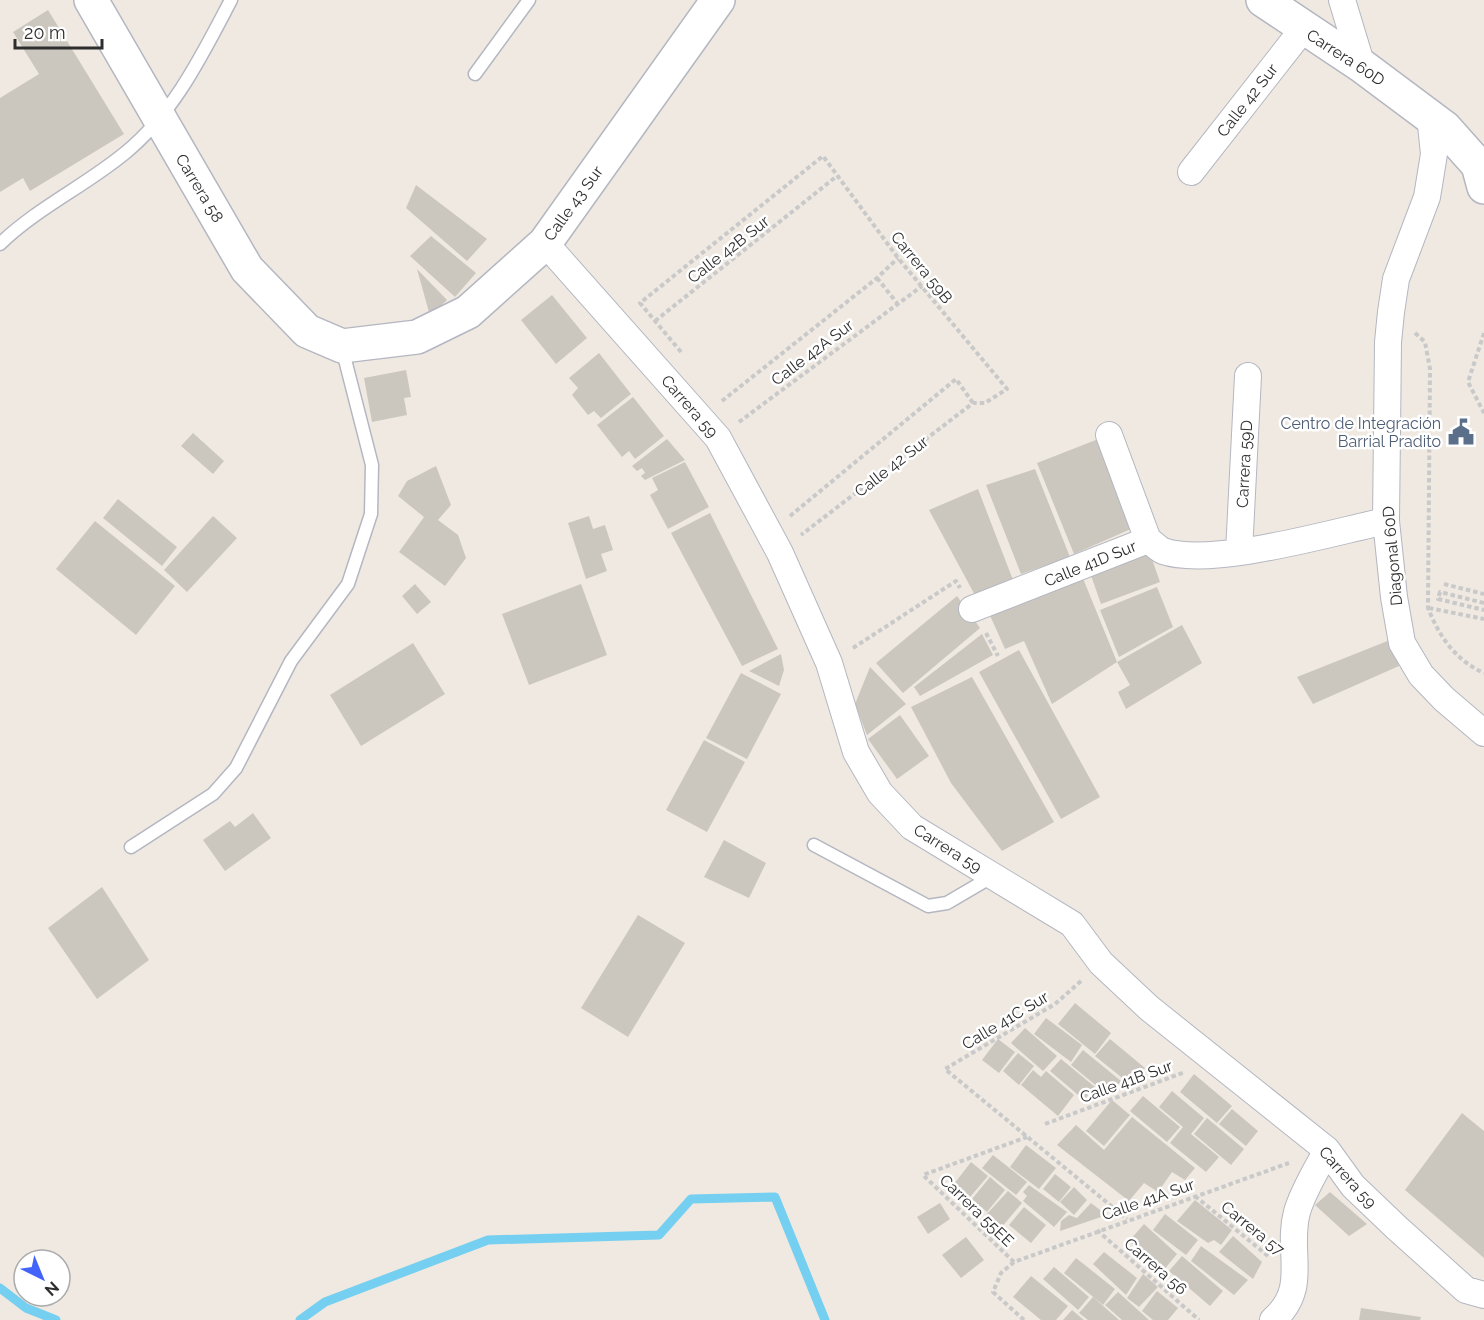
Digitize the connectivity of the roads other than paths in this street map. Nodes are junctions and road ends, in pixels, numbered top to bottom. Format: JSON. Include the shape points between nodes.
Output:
{"nodes":[{"id":1,"x":91,"y":0,"type":"edge"},
{"id":2,"x":231,"y":0,"type":"edge"},
{"id":3,"x":529,"y":0,"type":"edge"},
{"id":4,"x":718,"y":0,"type":"edge"},
{"id":5,"x":1263,"y":0,"type":"edge"},
{"id":6,"x":1342,"y":0,"type":"edge"},
{"id":7,"x":1303,"y":29,"type":"junction"},
{"id":8,"x":1362,"y":66,"type":"junction"},
{"id":9,"x":475,"y":74,"type":"dead end"},
{"id":10,"x":1430,"y":115,"type":"junction"},
{"id":11,"x":159,"y":120,"type":"junction"},
{"id":12,"x":1191,"y":172,"type":"dead end"},
{"id":13,"x":1484,"y":187,"type":"edge"},
{"id":14,"x":545,"y":243,"type":"junction"},
{"id":15,"x":0,"y":244,"type":"edge"},
{"id":16,"x":342,"y":346,"type":"junction"},
{"id":17,"x":1248,"y":376,"type":"dead end"},
{"id":18,"x":1109,"y":435,"type":"dead end"},
{"id":19,"x":1386,"y":521,"type":"junction"},
{"id":20,"x":1148,"y":540,"type":"junction"},
{"id":21,"x":1239,"y":552,"type":"junction"},
{"id":22,"x":972,"y":609,"type":"dead end"},
{"id":23,"x":1484,"y":733,"type":"edge"},
{"id":24,"x":814,"y":845,"type":"dead end"},
{"id":25,"x":131,"y":847,"type":"dead end"},
{"id":26,"x":993,"y":876,"type":"junction"},
{"id":27,"x":1327,"y":1149,"type":"junction"},
{"id":28,"x":1484,"y":1295,"type":"edge"},
{"id":29,"x":1273,"y":1320,"type":"edge"}],
"edges":[{"from":1,"to":11,"type":"main road","name":"Carrera 58"},
{"from":2,"to":11,"type":"lane","via":[[183,87]]},
{"from":3,"to":9,"type":"lane"},
{"from":4,"to":14,"type":"main road","name":"Calle 43 Sur"},
{"from":5,"to":7,"type":"main road","name":"Carrera 60D"},
{"from":6,"to":8,"type":"street"},
{"from":7,"to":8,"type":"main road","name":"Carrera 60D"},
{"from":7,"to":12,"type":"street","name":"Calle 42 Sur"},
{"from":8,"to":10,"type":"main road","name":"Carrera 60D"},
{"from":10,"to":13,"type":"main road","name":"Carrera 60D","via":[[1478,165]]},
{"from":10,"to":19,"type":"street","name":"Diagonal 60D","via":[[1434,154],[1427,197],[1396,279],[1391,312]]},
{"from":11,"to":15,"type":"lane","via":[[126,153],[17,228]]},
{"from":11,"to":16,"type":"main road","name":"Carrera 58","via":[[247,269],[308,331]]},
{"from":14,"to":16,"type":"main road","name":"Calle 43 Sur","via":[[468,312],[417,337]]},
{"from":14,"to":26,"type":"street","name":"Carrera 59","via":[[718,438],[780,553],[829,663],[856,752],[880,793],[912,826]]},
{"from":16,"to":25,"type":"lane","via":[[372,465],[371,514],[348,584],[291,661],[236,768],[213,794]]},
{"from":17,"to":21,"type":"street","name":"Carrera 59D"},
{"from":18,"to":20,"type":"street"},
{"from":19,"to":21,"type":"street","name":"Calle 41D Sur"},
{"from":19,"to":23,"type":"street","name":"Diagonal 60D","via":[[1402,644],[1421,675]]},
{"from":20,"to":21,"type":"street","name":"Calle 41D Sur","via":[[1161,550],[1192,556]]},
{"from":20,"to":22,"type":"street","name":"Calle 41D Sur"},
{"from":24,"to":26,"type":"lane","via":[[928,906],[947,903]]},
{"from":26,"to":27,"type":"street","name":"Carrera 59","via":[[1072,924],[1101,963],[1149,1008]]},
{"from":27,"to":28,"type":"street","name":"Carrera 59","via":[[1353,1186],[1397,1228],[1466,1290]]},
{"from":27,"to":29,"type":"street","via":[[1297,1211],[1296,1279],[1289,1302]]}]}
